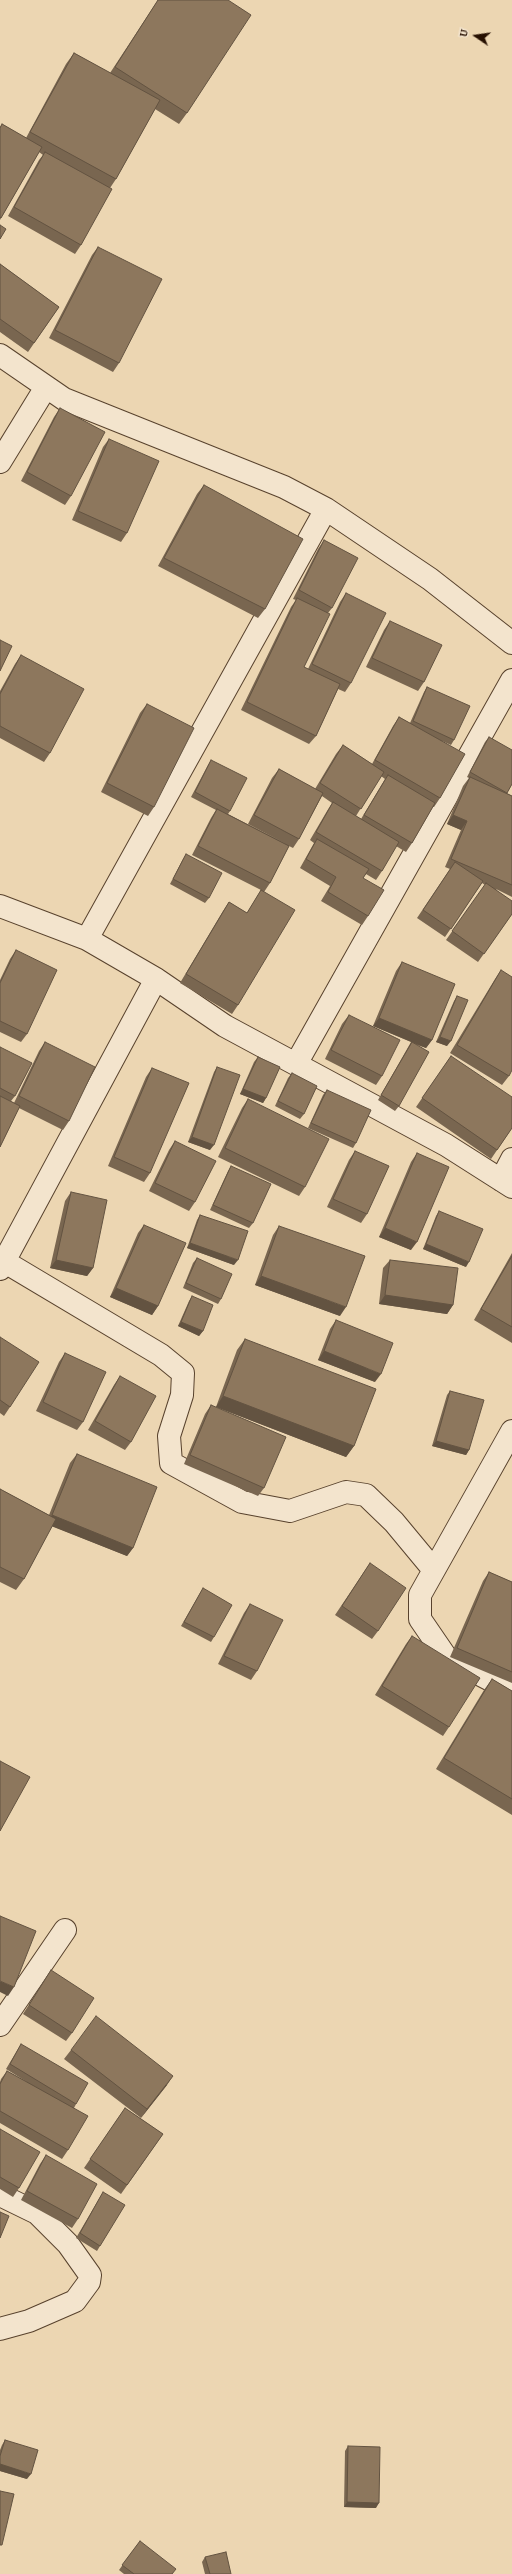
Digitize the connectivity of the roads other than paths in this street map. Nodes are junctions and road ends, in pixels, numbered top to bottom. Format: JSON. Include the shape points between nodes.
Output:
{"nodes":[{"id":1,"x":0,"y":355,"type":"edge"},
{"id":2,"x":46,"y":387,"type":"junction"},
{"id":3,"x":0,"y":462,"type":"edge"},
{"id":4,"x":326,"y":509,"type":"junction"},
{"id":5,"x":512,"y":643,"type":"edge"},
{"id":6,"x":512,"y":680,"type":"edge"},
{"id":7,"x":0,"y":906,"type":"edge"},
{"id":8,"x":87,"y":939,"type":"junction"},
{"id":9,"x":156,"y":979,"type":"junction"},
{"id":10,"x":296,"y":1064,"type":"junction"},
{"id":11,"x":512,"y":1159,"type":"edge"},
{"id":12,"x":506,"y":1183,"type":"edge"},
{"id":13,"x":1,"y":1263,"type":"edge"},
{"id":14,"x":512,"y":1431,"type":"edge"},
{"id":15,"x":506,"y":1454,"type":"edge"},
{"id":16,"x":433,"y":1569,"type":"junction"},
{"id":17,"x":512,"y":1691,"type":"edge"},
{"id":18,"x":65,"y":1930,"type":"dead end"},
{"id":19,"x":0,"y":2025,"type":"edge"},
{"id":20,"x":0,"y":2195,"type":"edge"},
{"id":21,"x":0,"y":2329,"type":"edge"}],
"edges":[{"from":1,"to":2,"type":"street"},
{"from":2,"to":3,"type":"street"},
{"from":2,"to":4,"type":"street","via":[[64,399],[284,487]]},
{"from":4,"to":5,"type":"street","via":[[430,579]]},
{"from":4,"to":8,"type":"street"},
{"from":6,"to":10,"type":"street"},
{"from":7,"to":8,"type":"street"},
{"from":8,"to":9,"type":"street"},
{"from":9,"to":10,"type":"street","via":[[225,1026]]},
{"from":9,"to":13,"type":"street"},
{"from":10,"to":12,"type":"street","via":[[439,1141]]},
{"from":11,"to":12,"type":"street"},
{"from":13,"to":16,"type":"street","via":[[161,1354],[183,1373],[182,1395],[168,1436],[171,1463],[242,1502],[290,1511],[346,1492],[366,1495],[394,1522]]},
{"from":14,"to":15,"type":"street"},
{"from":15,"to":16,"type":"street"},
{"from":16,"to":17,"type":"street","via":[[420,1595],[420,1619],[432,1639],[446,1657]]},
{"from":18,"to":19,"type":"street"},
{"from":20,"to":21,"type":"street","via":[[37,2213],[68,2244],[90,2276],[89,2282],[75,2301],[29,2321]]}]}
